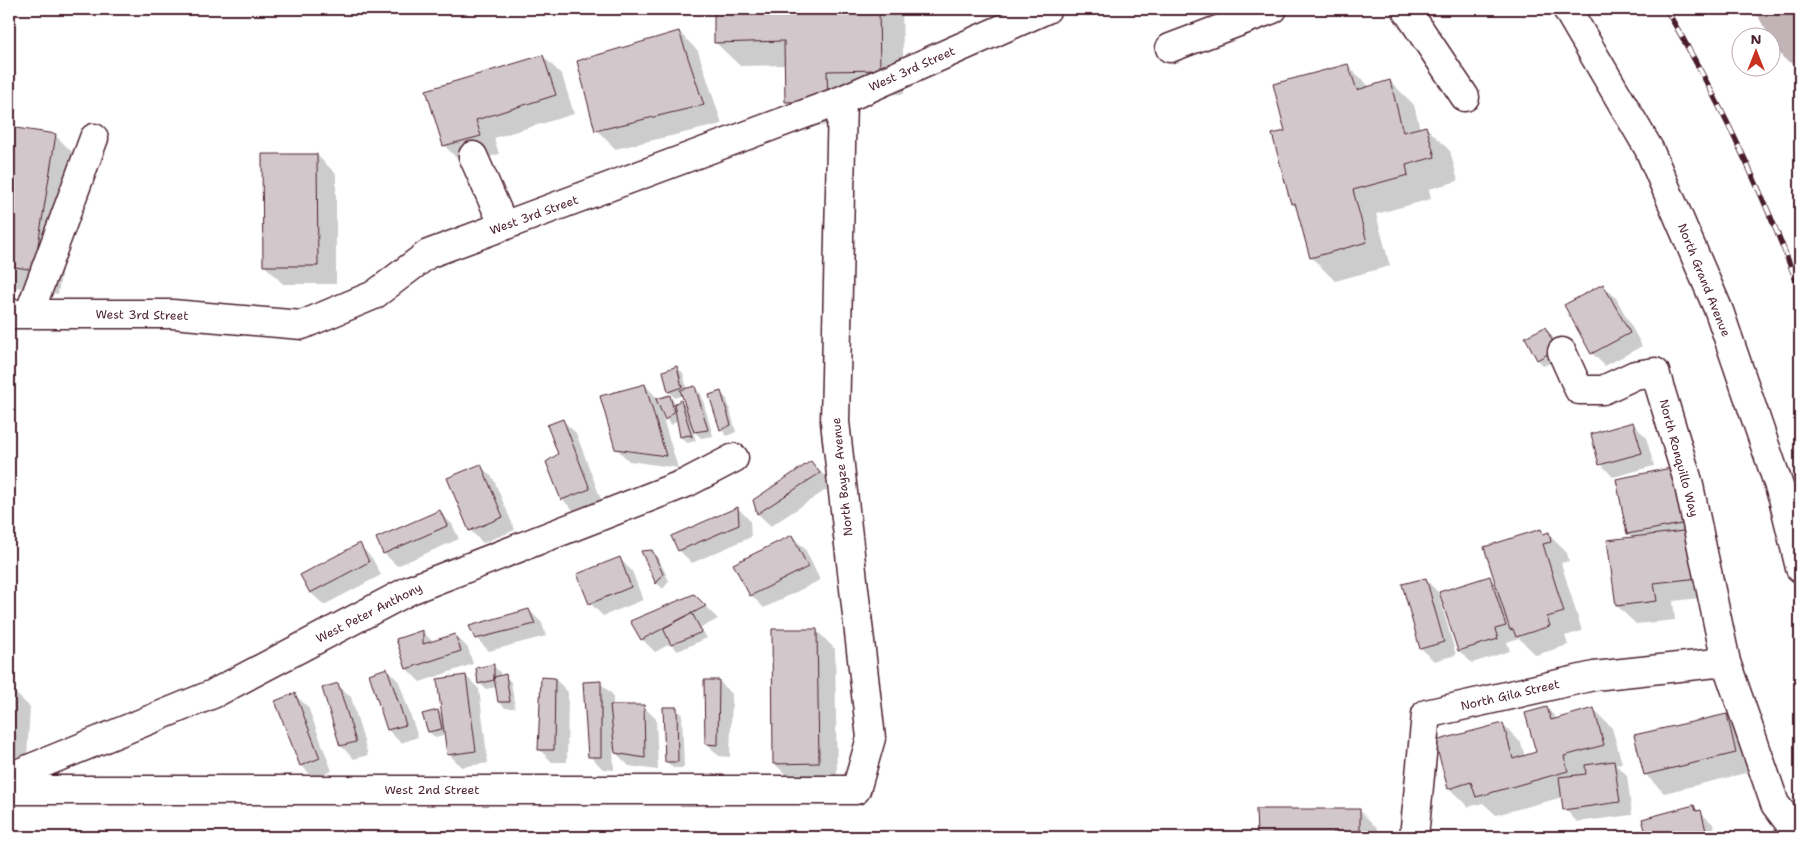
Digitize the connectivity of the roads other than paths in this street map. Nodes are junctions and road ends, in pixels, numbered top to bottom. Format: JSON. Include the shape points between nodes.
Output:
{"nodes":[{"id":1,"x":1273,"y":9,"type":"edge"},
{"id":2,"x":1406,"y":9,"type":"edge"},
{"id":3,"x":1567,"y":9,"type":"edge"},
{"id":4,"x":1039,"y":10,"type":"edge"},
{"id":5,"x":1170,"y":48,"type":"dead end"},
{"id":6,"x":1465,"y":97,"type":"dead end"},
{"id":7,"x":842,"y":100,"type":"junction"},
{"id":8,"x":94,"y":138,"type":"dead end"},
{"id":9,"x":473,"y":156,"type":"dead end"},
{"id":10,"x":504,"y":226,"type":"junction"},
{"id":11,"x":19,"y":314,"type":"edge"},
{"id":12,"x":1562,"y":352,"type":"dead end"},
{"id":13,"x":734,"y":458,"type":"dead end"},
{"id":14,"x":1800,"y":568,"type":"edge"},
{"id":15,"x":1726,"y":662,"type":"junction"},
{"id":16,"x":9,"y":777,"type":"edge"},
{"id":17,"x":9,"y":790,"type":"edge"},
{"id":18,"x":856,"y":790,"type":"joint"},
{"id":19,"x":1800,"y":826,"type":"edge"},
{"id":20,"x":1414,"y":837,"type":"edge"}],
"edges":[{"from":1,"to":5,"type":"street"},
{"from":2,"to":6,"type":"street"},
{"from":3,"to":14,"type":"street","name":"North Grand Avenue","via":[[1649,149],[1719,311],[1783,498]]},
{"from":4,"to":7,"type":"street","name":"West 3rd Street"},
{"from":7,"to":10,"type":"street","name":"West 3rd Street"},
{"from":7,"to":18,"type":"street","name":"North Bayze Avenue","via":[[834,422],[871,738]]},
{"from":8,"to":11,"type":"street"},
{"from":9,"to":10,"type":"street"},
{"from":10,"to":11,"type":"street","name":"West 3rd Street","via":[[428,254],[374,295],[302,325],[172,314]]},
{"from":12,"to":15,"type":"street","name":"North Ronquillo Way","via":[[1579,390],[1602,390],[1635,375],[1655,372],[1688,481]]},
{"from":13,"to":16,"type":"street","name":"West Peter Anthony","via":[[686,483],[410,590],[213,694]]},
{"from":15,"to":19,"type":"street","name":"North Ronquillo Way","via":[[1775,804],[1788,821]]},
{"from":15,"to":20,"type":"street","name":"North Gila Street","via":[[1594,676],[1426,714]]},
{"from":17,"to":18,"type":"street","name":"West 2nd Street"}]}
